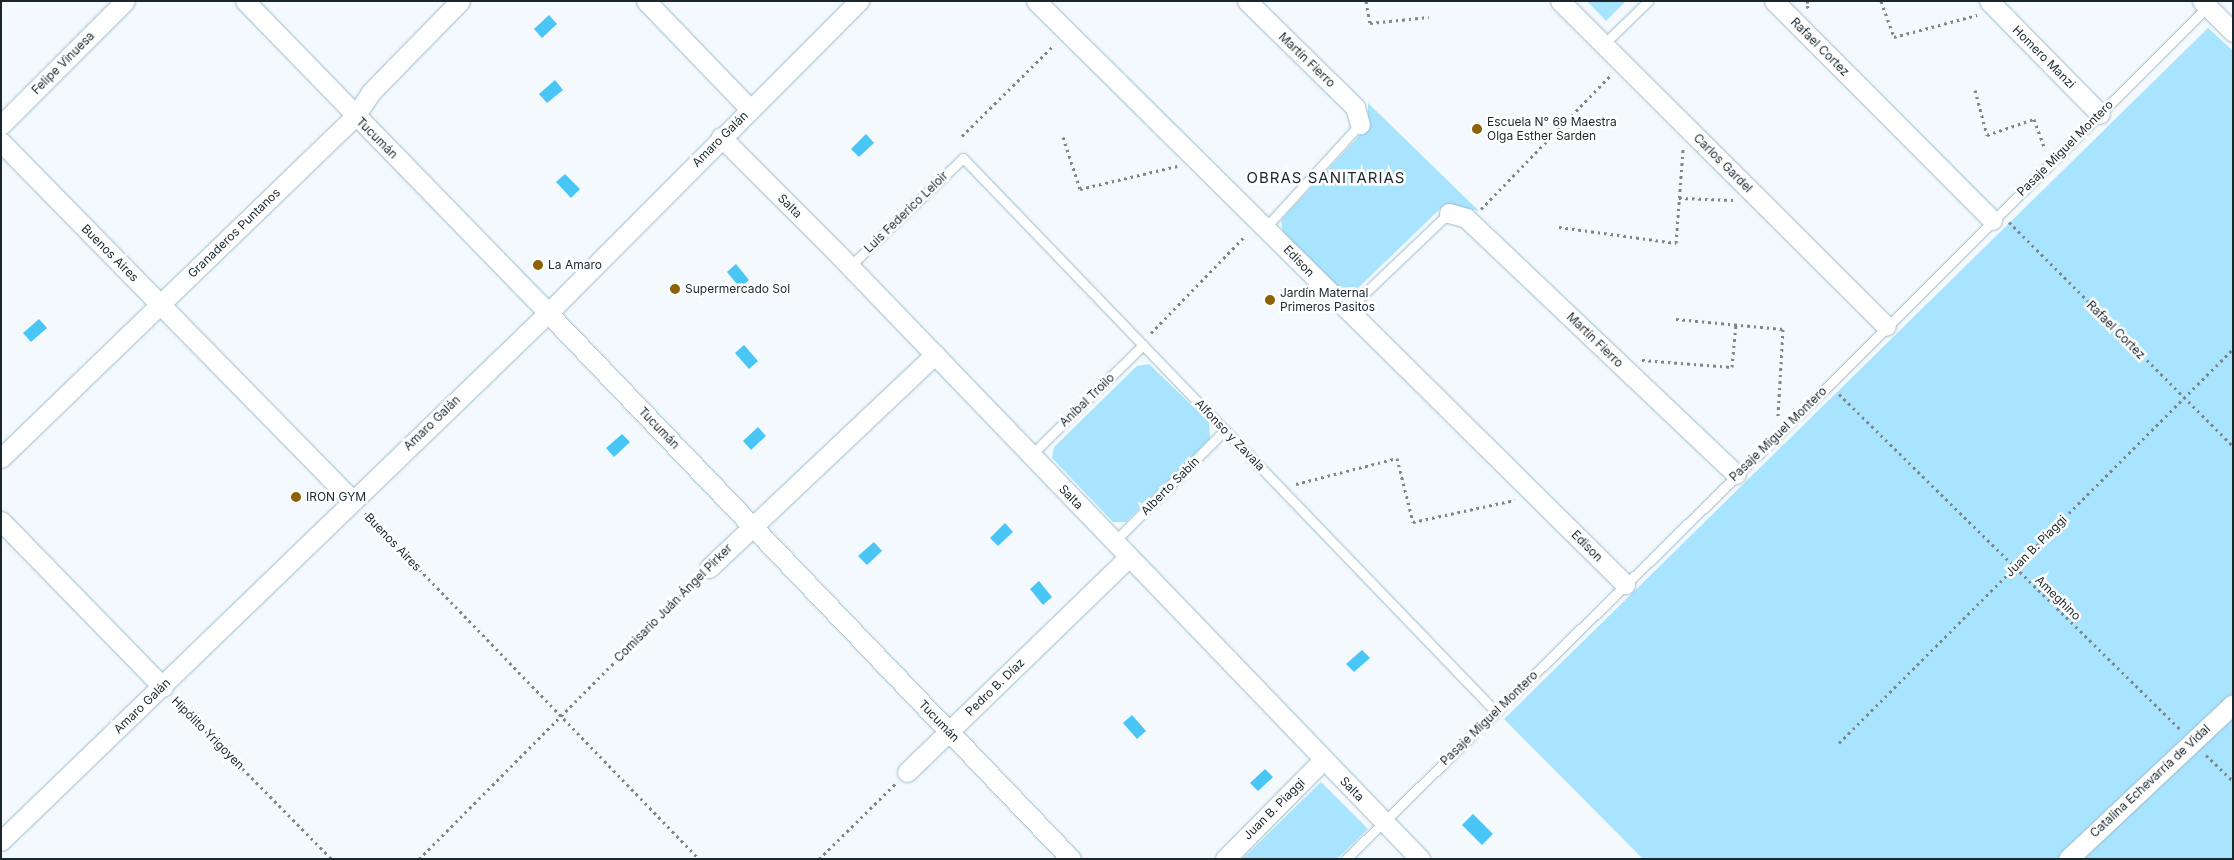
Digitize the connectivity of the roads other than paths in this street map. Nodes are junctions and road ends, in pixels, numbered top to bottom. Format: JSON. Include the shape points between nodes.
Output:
{"nodes":[{"id":1,"x":124,"y":1,"type":"edge"},
{"id":2,"x":245,"y":1,"type":"edge"},
{"id":3,"x":460,"y":1,"type":"edge"},
{"id":4,"x":646,"y":1,"type":"edge"},
{"id":5,"x":859,"y":1,"type":"edge"},
{"id":6,"x":1036,"y":1,"type":"edge"},
{"id":7,"x":1247,"y":1,"type":"edge"},
{"id":8,"x":1560,"y":1,"type":"edge"},
{"id":9,"x":1648,"y":1,"type":"edge"},
{"id":10,"x":1774,"y":1,"type":"edge"},
{"id":11,"x":2204,"y":4,"type":"edge"},
{"id":12,"x":1983,"y":8,"type":"edge"},
{"id":13,"x":2233,"y":32,"type":"edge"},
{"id":14,"x":1604,"y":44,"type":"junction"},
{"id":15,"x":750,"y":109,"type":"junction"},
{"id":16,"x":2100,"y":114,"type":"junction"},
{"id":17,"x":355,"y":116,"type":"junction"},
{"id":18,"x":1360,"y":124,"type":"joint"},
{"id":19,"x":1,"y":125,"type":"edge"},
{"id":20,"x":720,"y":137,"type":"junction"},
{"id":21,"x":1,"y":142,"type":"edge"},
{"id":22,"x":963,"y":158,"type":"joint"},
{"id":23,"x":1450,"y":213,"type":"joint"},
{"id":24,"x":1996,"y":217,"type":"junction"},
{"id":25,"x":1266,"y":227,"type":"junction"},
{"id":26,"x":850,"y":266,"type":"junction"},
{"id":27,"x":160,"y":304,"type":"junction"},
{"id":28,"x":1347,"y":310,"type":"junction"},
{"id":29,"x":548,"y":313,"type":"junction"},
{"id":30,"x":1886,"y":326,"type":"junction"},
{"id":31,"x":1143,"y":345,"type":"junction"},
{"id":32,"x":934,"y":354,"type":"junction"},
{"id":33,"x":1225,"y":430,"type":"junction"},
{"id":34,"x":1031,"y":454,"type":"junction"},
{"id":35,"x":1,"y":458,"type":"edge"},
{"id":36,"x":1736,"y":474,"type":"junction"},
{"id":37,"x":352,"y":500,"type":"junction"},
{"id":38,"x":1,"y":522,"type":"edge"},
{"id":39,"x":752,"y":526,"type":"junction"},
{"id":40,"x":1114,"y":542,"type":"junction"},
{"id":41,"x":1129,"y":557,"type":"junction"},
{"id":42,"x":708,"y":568,"type":"road end"},
{"id":43,"x":1625,"y":584,"type":"junction"},
{"id":44,"x":163,"y":687,"type":"junction"},
{"id":45,"x":2233,"y":704,"type":"edge"},
{"id":46,"x":1496,"y":712,"type":"junction"},
{"id":47,"x":949,"y":732,"type":"junction"},
{"id":48,"x":1324,"y":760,"type":"junction"},
{"id":49,"x":907,"y":772,"type":"road end"},
{"id":50,"x":1383,"y":822,"type":"junction"},
{"id":51,"x":1,"y":841,"type":"edge"},
{"id":52,"x":1071,"y":859,"type":"edge"},
{"id":53,"x":1225,"y":859,"type":"edge"},
{"id":54,"x":1346,"y":859,"type":"edge"},
{"id":55,"x":1420,"y":859,"type":"edge"},
{"id":56,"x":2068,"y":859,"type":"edge"}],
"edges":[{"from":1,"to":19,"type":"street","name":"Felipe Vinuesa"},
{"from":2,"to":17,"type":"street","name":"Tucumán"},
{"from":3,"to":17,"type":"street","name":"Granaderos Puntanos","via":[[371,92]]},
{"from":4,"to":15,"type":"street"},
{"from":5,"to":15,"type":"street","name":"Amaro Galán"},
{"from":6,"to":25,"type":"street","name":"Edison"},
{"from":7,"to":18,"type":"street","name":"Martín Fierro","via":[[1355,107]]},
{"from":8,"to":14,"type":"street","name":"Carlos Gardel"},
{"from":9,"to":14,"type":"lane"},
{"from":10,"to":24,"type":"street","name":"Rafael Cortez"},
{"from":11,"to":13,"type":"street"},
{"from":11,"to":16,"type":"lane","name":"Pasaje Miguel Montero"},
{"from":12,"to":16,"type":"street","name":"Homero Manzi"},
{"from":14,"to":30,"type":"street","name":"Carlos Gardel"},
{"from":15,"to":20,"type":"street","name":"Amaro Galán"},
{"from":16,"to":24,"type":"lane","name":"Pasaje Miguel Montero"},
{"from":17,"to":27,"type":"street","name":"Granaderos Puntanos"},
{"from":17,"to":29,"type":"street","name":"Tucumán"},
{"from":18,"to":25,"type":"lane"},
{"from":20,"to":26,"type":"street","name":"Salta"},
{"from":20,"to":29,"type":"street","name":"Amaro Galán"},
{"from":21,"to":27,"type":"street","name":"Buenos Aires"},
{"from":22,"to":26,"type":"lane","name":"Luis Federico Leloir"},
{"from":22,"to":31,"type":"lane","name":"Alfonso y Zavala"},
{"from":23,"to":28,"type":"lane"},
{"from":23,"to":36,"type":"street","name":"Martín Fierro","via":[[1466,218]]},
{"from":24,"to":30,"type":"lane","name":"Pasaje Miguel Montero"},
{"from":25,"to":28,"type":"street","name":"Edison"},
{"from":26,"to":32,"type":"street","name":"Salta"},
{"from":27,"to":35,"type":"street","name":"Granaderos Puntanos"},
{"from":27,"to":37,"type":"street","name":"Buenos Aires"},
{"from":28,"to":43,"type":"street","name":"Edison"},
{"from":29,"to":37,"type":"street","name":"Amaro Galán"},
{"from":29,"to":39,"type":"street","name":"Tucumán"},
{"from":30,"to":36,"type":"lane","name":"Pasaje Miguel Montero"},
{"from":31,"to":33,"type":"lane","name":"Alfonso y Zavala"},
{"from":31,"to":34,"type":"lane","name":"Aníbal Troilo"},
{"from":32,"to":34,"type":"street","name":"Salta"},
{"from":32,"to":39,"type":"street","name":"Comisario Juán Ángel Pirker"},
{"from":33,"to":40,"type":"lane","name":"Alberto Sabín"},
{"from":33,"to":46,"type":"lane","name":"Alfonso y Zavala"},
{"from":34,"to":40,"type":"street","name":"Salta"},
{"from":36,"to":43,"type":"lane","name":"Pasaje Miguel Montero"},
{"from":37,"to":44,"type":"street","name":"Amaro Galán"},
{"from":38,"to":44,"type":"street","name":"Hipólito Yrigoyen"},
{"from":39,"to":42,"type":"street","name":"Comisario Juán Ángel Pirker"},
{"from":39,"to":47,"type":"street","name":"Tucumán"},
{"from":40,"to":41,"type":"street","name":"Salta"},
{"from":41,"to":47,"type":"street","name":"Pedro B. Díaz"},
{"from":41,"to":48,"type":"street","name":"Salta"},
{"from":43,"to":46,"type":"lane","name":"Pasaje Miguel Montero"},
{"from":44,"to":51,"type":"street","name":"Amaro Galán"},
{"from":45,"to":56,"type":"street","name":"Catalina Echevarría de Vidal"},
{"from":46,"to":50,"type":"lane","name":"Pasaje Miguel Montero"},
{"from":47,"to":49,"type":"street","name":"Pedro B. Díaz"},
{"from":47,"to":52,"type":"street","name":"Tucumán"},
{"from":48,"to":50,"type":"street","name":"Salta"},
{"from":48,"to":53,"type":"street","name":"Juan B. Piaggi"},
{"from":50,"to":54,"type":"lane","name":"Pasaje Miguel Montero"},
{"from":50,"to":55,"type":"street","name":"Salta"}]}
